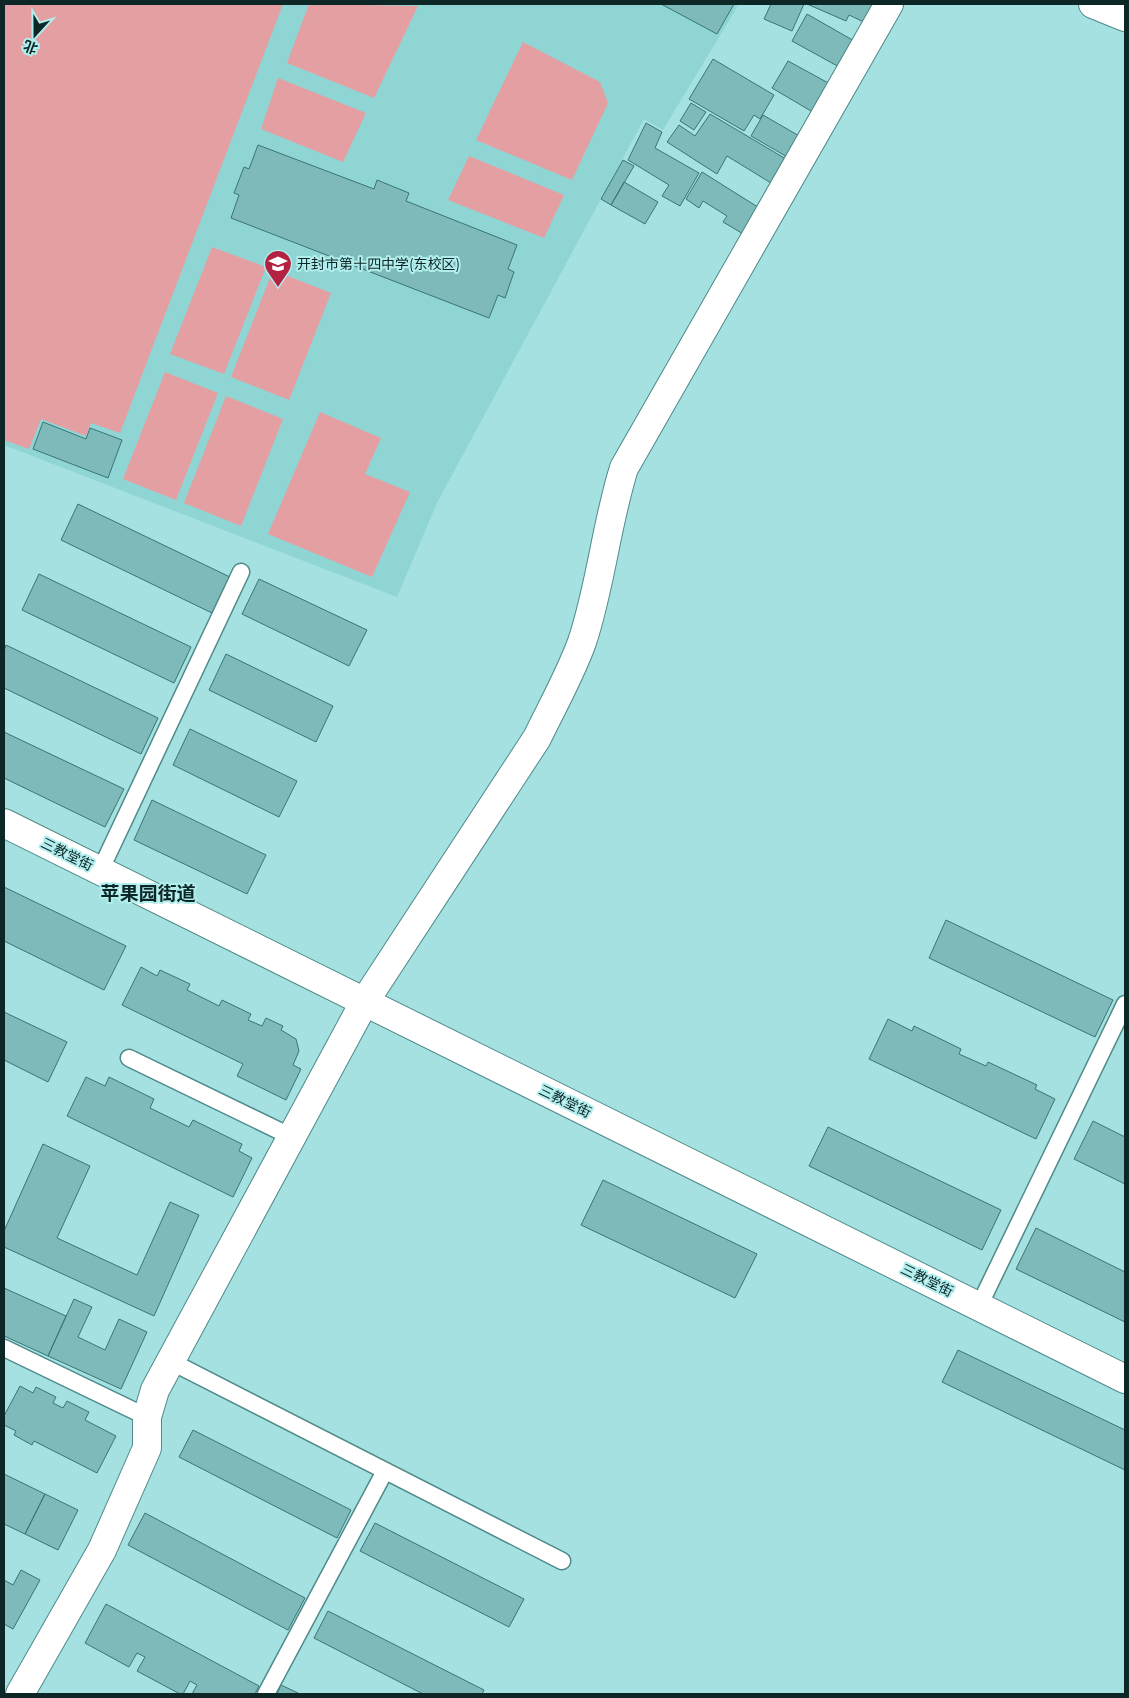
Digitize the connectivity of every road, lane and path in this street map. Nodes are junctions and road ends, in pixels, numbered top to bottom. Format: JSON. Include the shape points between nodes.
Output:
{"nodes":[{"id":1,"x":889,"y":4,"type":"edge"},
{"id":2,"x":1094,"y":4,"type":"edge"},
{"id":3,"x":1125,"y":17,"type":"edge"},
{"id":4,"x":241,"y":572,"type":"dead end"},
{"id":5,"x":4,"y":823,"type":"edge"},
{"id":6,"x":100,"y":870,"type":"junction"},
{"id":7,"x":365,"y":1002,"type":"junction"},
{"id":8,"x":1125,"y":1004,"type":"edge"},
{"id":9,"x":129,"y":1058,"type":"dead end"},
{"id":10,"x":292,"y":1137,"type":"junction"},
{"id":11,"x":978,"y":1306,"type":"junction"},
{"id":12,"x":4,"y":1348,"type":"edge"},
{"id":13,"x":170,"y":1362,"type":"junction"},
{"id":14,"x":1125,"y":1379,"type":"edge"},
{"id":15,"x":147,"y":1417,"type":"junction"},
{"id":16,"x":385,"y":1471,"type":"junction"},
{"id":17,"x":562,"y":1561,"type":"dead end"},
{"id":18,"x":20,"y":1694,"type":"edge"},
{"id":19,"x":266,"y":1694,"type":"edge"}],
"edges":[{"from":1,"to":7,"type":"street","via":[[624,468],[581,642],[536,738]]},
{"from":2,"to":3,"type":"street"},
{"from":4,"to":6,"type":"lane"},
{"from":5,"to":6,"type":"street","name":"三教堂街"},
{"from":6,"to":7,"type":"street","name":"三教堂街"},
{"from":7,"to":10,"type":"street"},
{"from":7,"to":11,"type":"street","name":"三教堂街"},
{"from":8,"to":11,"type":"lane"},
{"from":9,"to":10,"type":"lane"},
{"from":10,"to":13,"type":"street"},
{"from":11,"to":14,"type":"street","name":"三教堂街"},
{"from":12,"to":15,"type":"lane"},
{"from":13,"to":15,"type":"street","via":[[155,1390]]},
{"from":13,"to":16,"type":"lane"},
{"from":15,"to":18,"type":"street","via":[[147,1448],[102,1550]]},
{"from":16,"to":17,"type":"lane"},
{"from":16,"to":19,"type":"lane"}]}
